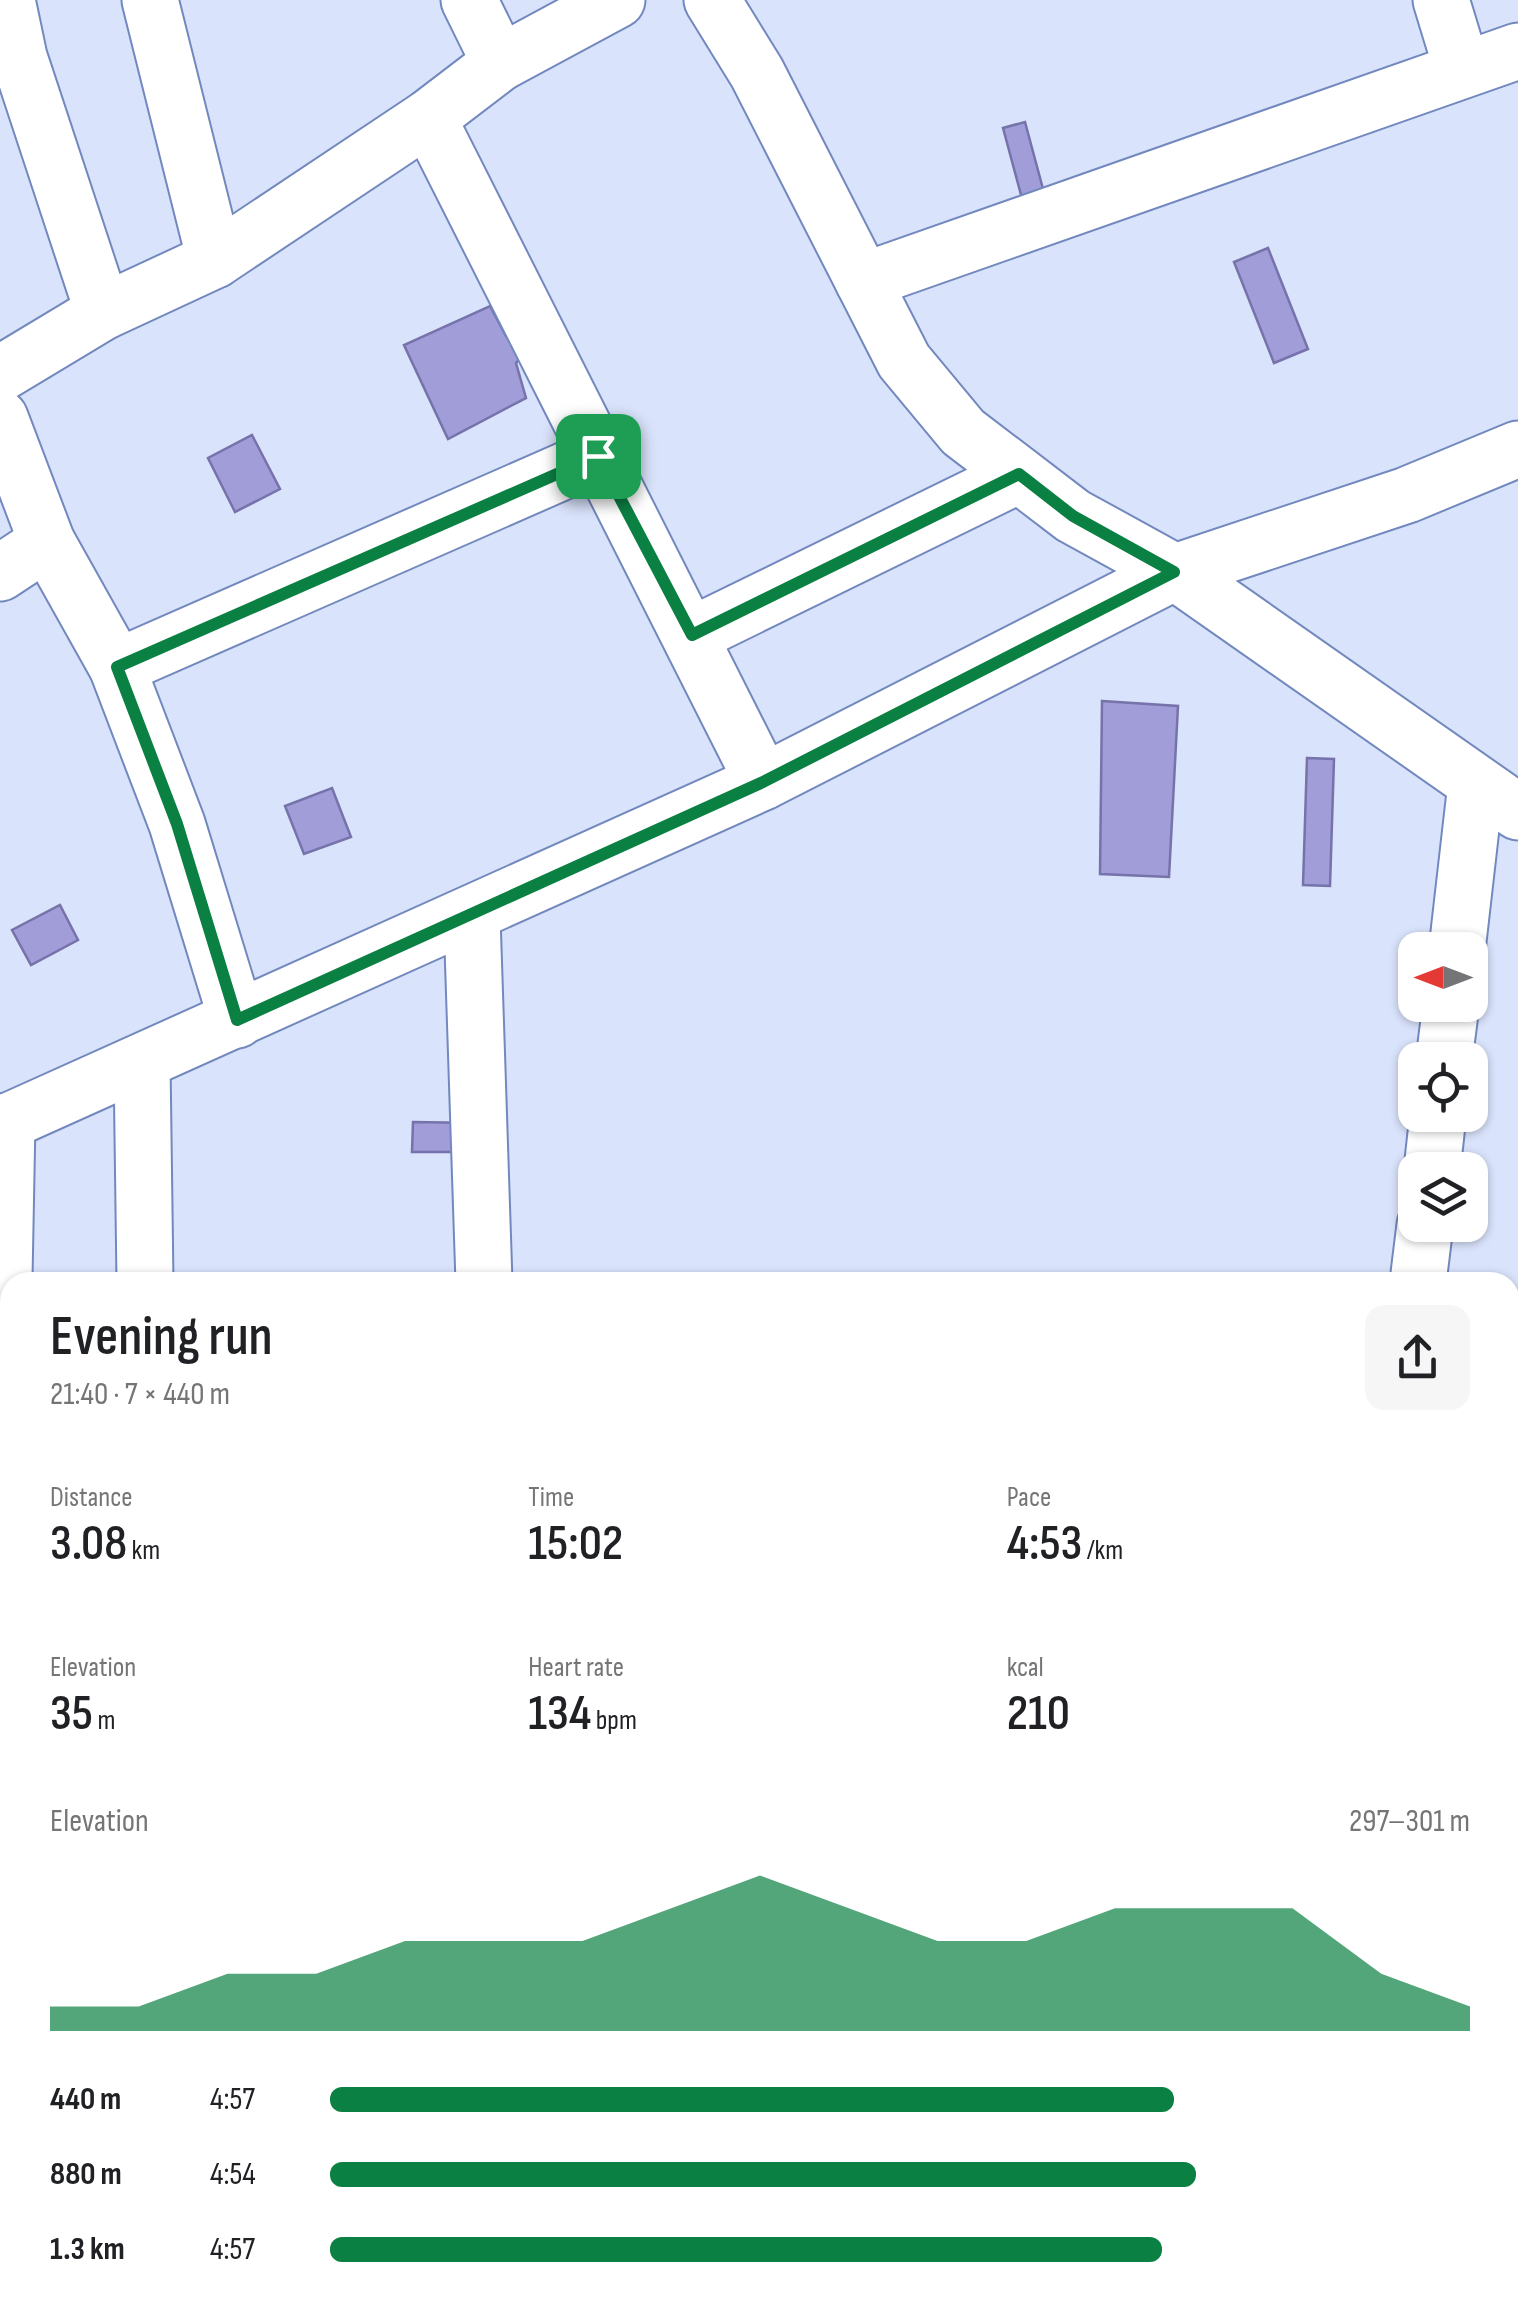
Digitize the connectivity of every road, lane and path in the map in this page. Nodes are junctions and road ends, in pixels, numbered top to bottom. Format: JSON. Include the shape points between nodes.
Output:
{"nodes":[{"id":1,"x":6,"y":0,"type":"edge"},
{"id":2,"x":150,"y":0,"type":"edge"},
{"id":3,"x":468,"y":0,"type":"edge"},
{"id":4,"x":617,"y":0,"type":"edge"},
{"id":5,"x":712,"y":0,"type":"edge"},
{"id":6,"x":1441,"y":0,"type":"edge"},
{"id":7,"x":1518,"y":52,"type":"edge"},
{"id":8,"x":500,"y":63,"type":"junction"},
{"id":9,"x":1462,"y":69,"type":"junction"},
{"id":10,"x":428,"y":118,"type":"junction"},
{"id":11,"x":215,"y":260,"type":"junction"},
{"id":12,"x":863,"y":281,"type":"junction"},
{"id":13,"x":103,"y":312,"type":"junction"},
{"id":14,"x":0,"y":374,"type":"edge"},
{"id":15,"x":0,"y":418,"type":"edge"},
{"id":16,"x":1518,"y":449,"type":"edge"},
{"id":17,"x":598,"y":456,"type":"junction"},
{"id":18,"x":1019,"y":474,"type":"junction"},
{"id":19,"x":47,"y":542,"type":"junction"},
{"id":20,"x":1174,"y":572,"type":"junction"},
{"id":21,"x":0,"y":573,"type":"edge"},
{"id":22,"x":692,"y":635,"type":"junction"},
{"id":23,"x":117,"y":667,"type":"junction"},
{"id":24,"x":763,"y":782,"type":"junction"},
{"id":25,"x":1497,"y":798,"type":"edge"},
{"id":26,"x":472,"y":917,"type":"junction"},
{"id":27,"x":1462,"y":932,"type":"edge"},
{"id":28,"x":237,"y":1020,"type":"junction"},
{"id":29,"x":142,"y":1062,"type":"junction"},
{"id":30,"x":3,"y":1123,"type":"edge"},
{"id":31,"x":1423,"y":1242,"type":"edge"},
{"id":32,"x":2,"y":1272,"type":"edge"},
{"id":33,"x":145,"y":1272,"type":"edge"},
{"id":34,"x":484,"y":1272,"type":"edge"},
{"id":35,"x":1419,"y":1272,"type":"edge"}],
"edges":[{"from":1,"to":13,"type":"street"},
{"from":2,"to":11,"type":"street"},
{"from":3,"to":8,"type":"street"},
{"from":4,"to":8,"type":"street"},
{"from":5,"to":12,"type":"street","via":[[757,73]]},
{"from":6,"to":9,"type":"street"},
{"from":7,"to":9,"type":"street"},
{"from":8,"to":10,"type":"street"},
{"from":9,"to":12,"type":"street"},
{"from":10,"to":11,"type":"street"},
{"from":10,"to":17,"type":"street"},
{"from":11,"to":13,"type":"street"},
{"from":12,"to":18,"type":"street","via":[[904,361],[963,432]]},
{"from":13,"to":14,"type":"street"},
{"from":15,"to":19,"type":"street"},
{"from":16,"to":20,"type":"street","via":[[1407,495]]},
{"from":17,"to":22,"type":"street"},
{"from":17,"to":23,"type":"street"},
{"from":18,"to":20,"type":"street","via":[[1073,516]]},
{"from":18,"to":22,"type":"street"},
{"from":19,"to":21,"type":"street"},
{"from":19,"to":23,"type":"street"},
{"from":20,"to":24,"type":"street"},
{"from":20,"to":25,"type":"street"},
{"from":22,"to":24,"type":"street"},
{"from":23,"to":28,"type":"street","via":[[177,824]]},
{"from":24,"to":26,"type":"street"},
{"from":25,"to":27,"type":"street"},
{"from":26,"to":28,"type":"street"},
{"from":26,"to":34,"type":"street"},
{"from":28,"to":29,"type":"street"},
{"from":29,"to":30,"type":"street"},
{"from":29,"to":33,"type":"street"},
{"from":30,"to":32,"type":"street"},
{"from":31,"to":35,"type":"street"}]}
